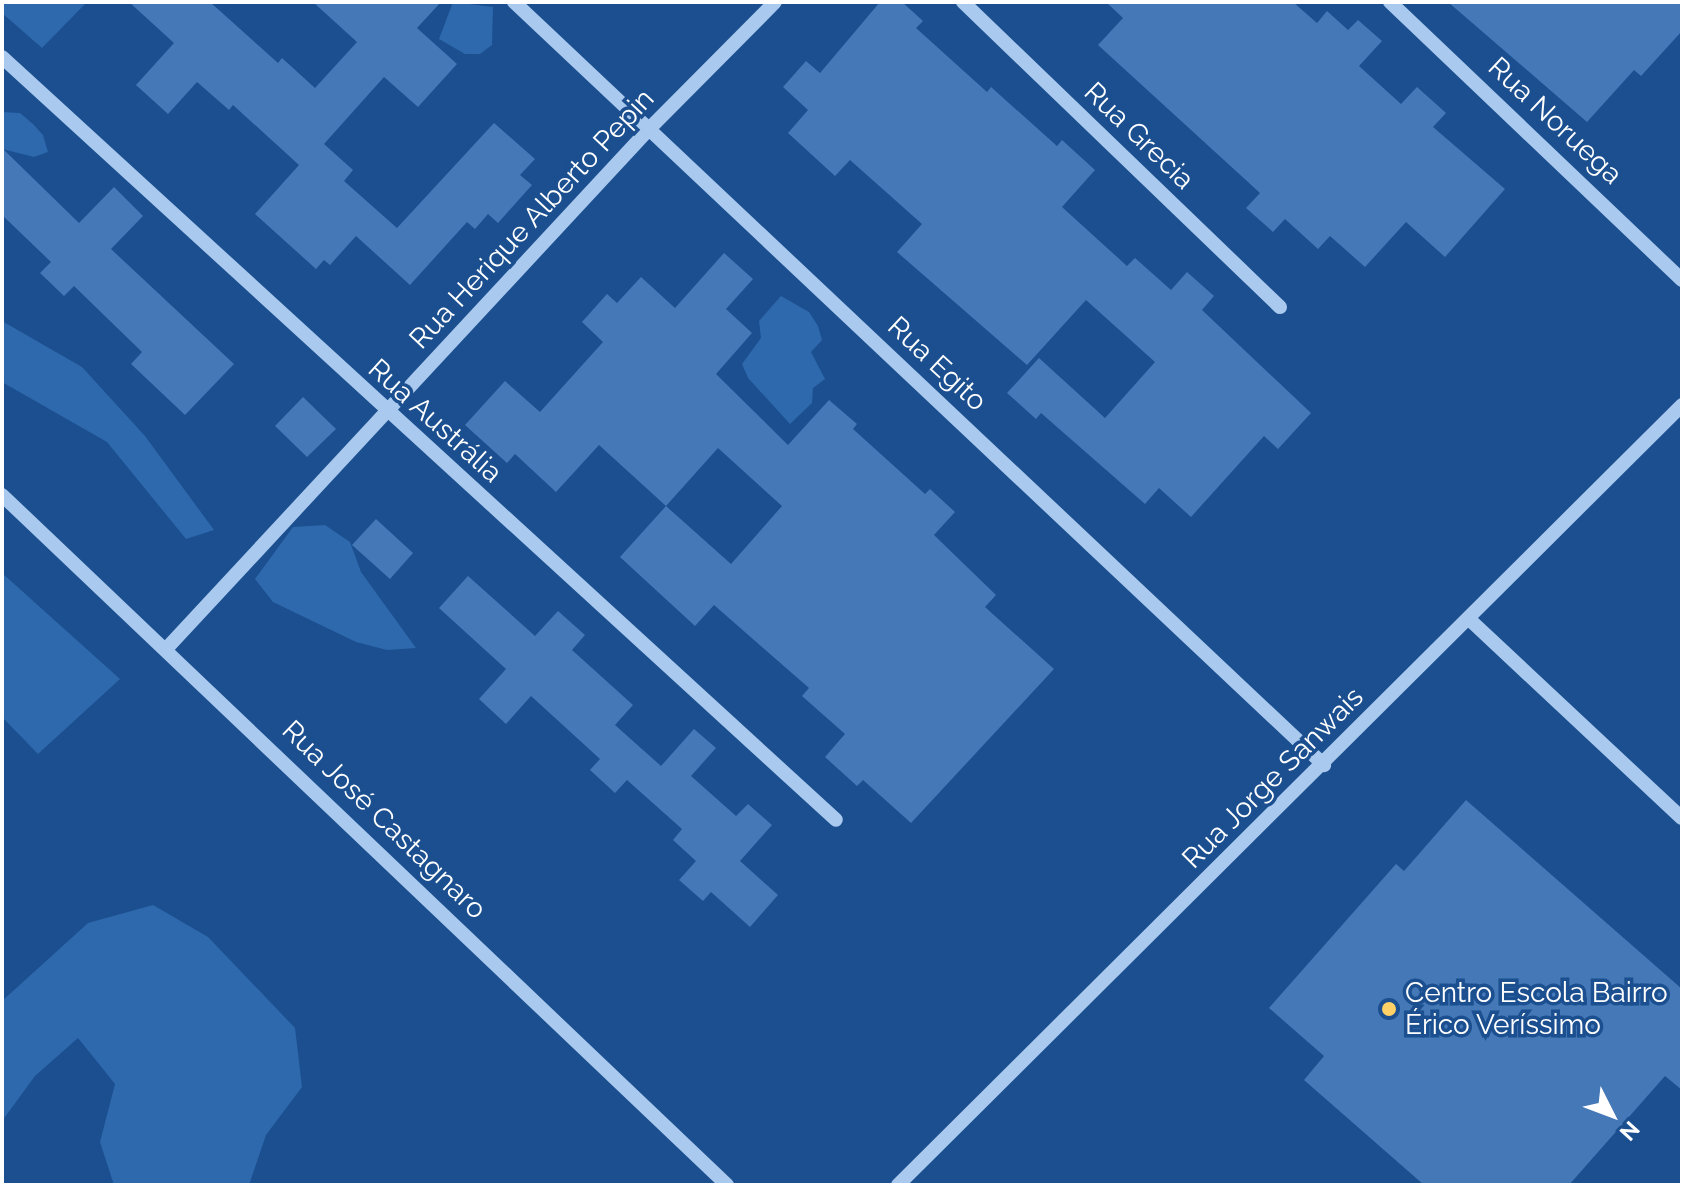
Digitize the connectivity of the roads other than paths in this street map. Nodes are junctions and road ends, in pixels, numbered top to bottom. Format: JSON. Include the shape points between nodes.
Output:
{"nodes":[{"id":1,"x":514,"y":2,"type":"edge"},
{"id":2,"x":775,"y":2,"type":"edge"},
{"id":3,"x":963,"y":2,"type":"edge"},
{"id":4,"x":1390,"y":2,"type":"edge"},
{"id":5,"x":2,"y":57,"type":"edge"},
{"id":6,"x":650,"y":128,"type":"junction"},
{"id":7,"x":1682,"y":280,"type":"edge"},
{"id":8,"x":1280,"y":307,"type":"dead end"},
{"id":9,"x":1682,"y":405,"type":"edge"},
{"id":10,"x":388,"y":413,"type":"junction"},
{"id":11,"x":2,"y":495,"type":"edge"},
{"id":12,"x":1469,"y":619,"type":"junction"},
{"id":13,"x":167,"y":648,"type":"junction"},
{"id":14,"x":1324,"y":765,"type":"junction"},
{"id":15,"x":1682,"y":818,"type":"edge"},
{"id":16,"x":836,"y":820,"type":"dead end"},
{"id":17,"x":727,"y":1185,"type":"edge"},
{"id":18,"x":898,"y":1185,"type":"edge"}],
"edges":[{"from":1,"to":6,"type":"street","name":"Rua Egito"},
{"from":2,"to":6,"type":"street","name":"Rua Herique Alberto Pepin"},
{"from":3,"to":8,"type":"street","name":"Rua Grecia"},
{"from":4,"to":7,"type":"street","name":"Rua Noruega"},
{"from":5,"to":10,"type":"street","name":"Rua Austrália"},
{"from":6,"to":10,"type":"street","name":"Rua Herique Alberto Pepin"},
{"from":6,"to":14,"type":"street","name":"Rua Egito"},
{"from":9,"to":12,"type":"street","name":"Rua Jorge Sanwais"},
{"from":10,"to":13,"type":"street","name":"Rua Herique Alberto Pepin"},
{"from":10,"to":16,"type":"street","name":"Rua Austrália"},
{"from":11,"to":13,"type":"street","name":"Rua José Castagnaro"},
{"from":12,"to":14,"type":"street","name":"Rua Jorge Sanwais"},
{"from":12,"to":15,"type":"street"},
{"from":13,"to":17,"type":"street","name":"Rua José Castagnaro"},
{"from":14,"to":18,"type":"street","name":"Rua Jorge Sanwais"}]}
